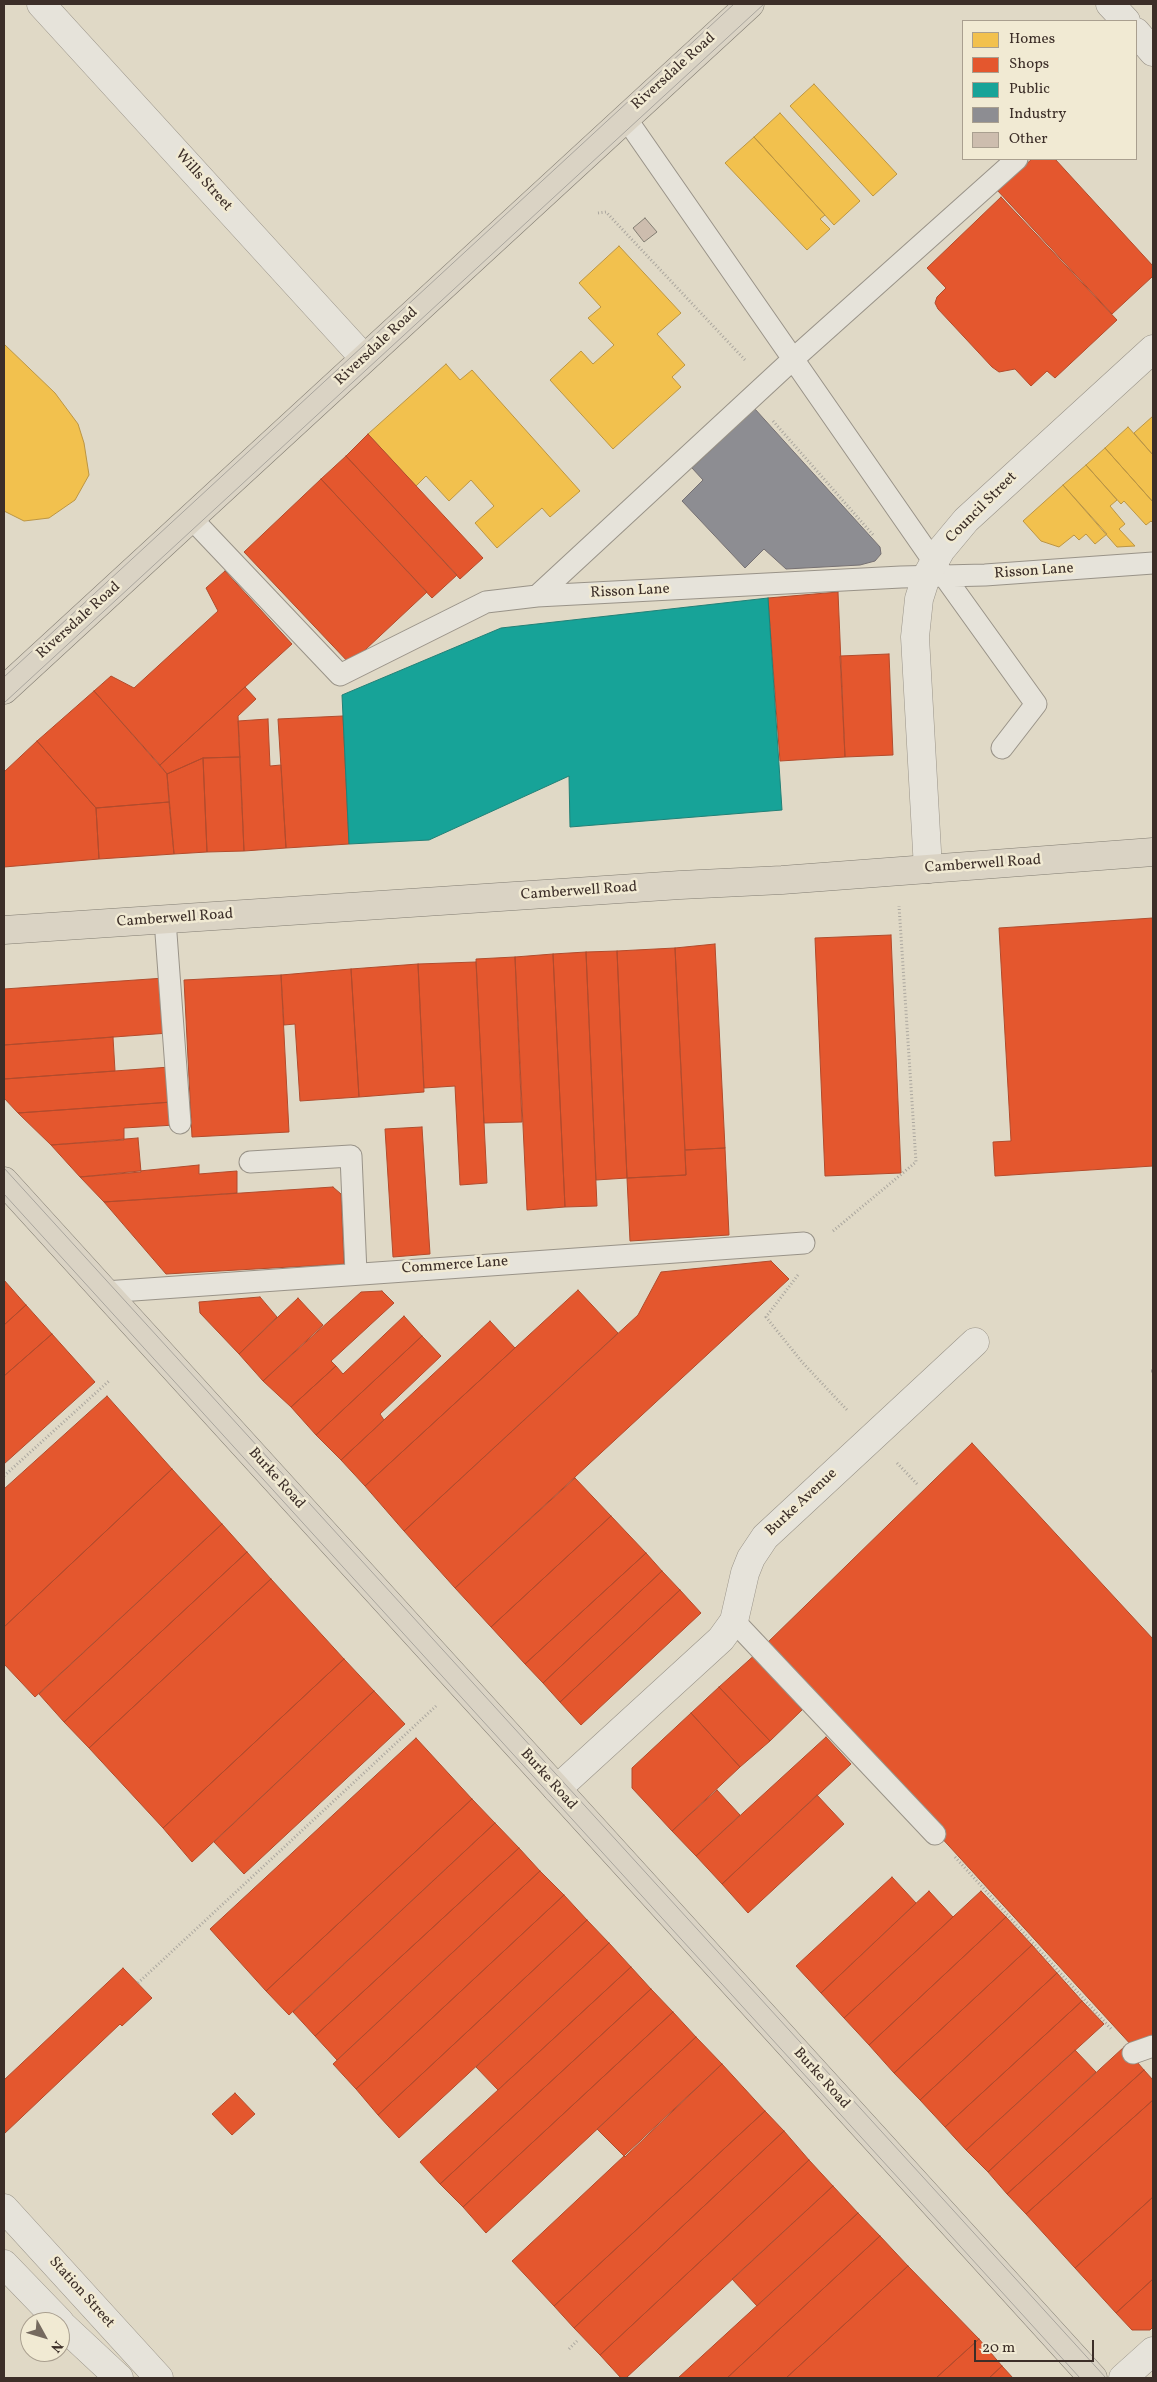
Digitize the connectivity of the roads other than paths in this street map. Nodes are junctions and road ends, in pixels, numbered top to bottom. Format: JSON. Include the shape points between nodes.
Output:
{"nodes":[{"id":1,"x":42,"y":4,"type":"edge"},
{"id":2,"x":750,"y":4,"type":"edge"},
{"id":3,"x":1110,"y":4,"type":"edge"},
{"id":4,"x":1125,"y":20,"type":"edge"},
{"id":5,"x":625,"y":117,"type":"junction"},
{"id":6,"x":1016,"y":160,"type":"edge"},
{"id":7,"x":1153,"y":349,"type":"edge"},
{"id":8,"x":364,"y":358,"type":"junction"},
{"id":9,"x":794,"y":360,"type":"junction"},
{"id":10,"x":192,"y":518,"type":"junction"},
{"id":11,"x":1153,"y":563,"type":"edge"},
{"id":12,"x":927,"y":573,"type":"junction"},
{"id":13,"x":537,"y":596,"type":"junction"},
{"id":14,"x":4,"y":690,"type":"edge"},
{"id":15,"x":1002,"y":748,"type":"dead end"},
{"id":16,"x":1153,"y":852,"type":"edge"},
{"id":17,"x":928,"y":869,"type":"junction"},
{"id":18,"x":165,"y":920,"type":"junction"},
{"id":19,"x":4,"y":930,"type":"edge"},
{"id":20,"x":180,"y":1123,"type":"dead end"},
{"id":21,"x":250,"y":1162,"type":"dead end"},
{"id":22,"x":4,"y":1181,"type":"edge"},
{"id":23,"x":804,"y":1243,"type":"dead end"},
{"id":24,"x":356,"y":1273,"type":"junction"},
{"id":25,"x":105,"y":1292,"type":"junction"},
{"id":26,"x":975,"y":1342,"type":"dead end"},
{"id":27,"x":734,"y":1621,"type":"junction"},
{"id":28,"x":557,"y":1789,"type":"junction"},
{"id":29,"x":935,"y":1834,"type":"road end"},
{"id":30,"x":1153,"y":2046,"type":"edge"},
{"id":31,"x":1133,"y":2053,"type":"road end"},
{"id":32,"x":4,"y":2209,"type":"edge"},
{"id":33,"x":4,"y":2264,"type":"edge"},
{"id":34,"x":50,"y":2312,"type":"edge"},
{"id":35,"x":70,"y":2331,"type":"edge"},
{"id":36,"x":121,"y":2337,"type":"junction"},
{"id":37,"x":1153,"y":2351,"type":"edge"},
{"id":38,"x":99,"y":2359,"type":"junction"},
{"id":39,"x":120,"y":2378,"type":"edge"},
{"id":40,"x":159,"y":2378,"type":"edge"},
{"id":41,"x":1093,"y":2378,"type":"edge"},
{"id":42,"x":1123,"y":2378,"type":"edge"}],
"edges":[{"from":1,"to":8,"type":"street","name":"Wills Street"},
{"from":2,"to":5,"type":"main road","name":"Riversdale Road"},
{"from":3,"to":4,"type":"street"},
{"from":5,"to":8,"type":"main road","name":"Riversdale Road"},
{"from":5,"to":9,"type":"lane"},
{"from":6,"to":9,"type":"lane"},
{"from":7,"to":12,"type":"street","name":"Council Street","via":[[966,520]]},
{"from":8,"to":10,"type":"main road","name":"Riversdale Road"},
{"from":9,"to":12,"type":"lane"},
{"from":9,"to":13,"type":"lane"},
{"from":10,"to":13,"type":"lane","name":"Risson Lane","via":[[340,676],[486,602]]},
{"from":10,"to":14,"type":"main road","name":"Riversdale Road"},
{"from":11,"to":12,"type":"lane","name":"Risson Lane"},
{"from":12,"to":13,"type":"lane","name":"Risson Lane"},
{"from":12,"to":15,"type":"lane","via":[[1036,704]]},
{"from":12,"to":17,"type":"street","name":"Council Street","via":[[918,600],[915,637]]},
{"from":16,"to":17,"type":"main road","name":"Camberwell Road"},
{"from":17,"to":18,"type":"main road","name":"Camberwell Road"},
{"from":18,"to":19,"type":"main road","name":"Camberwell Road"},
{"from":18,"to":20,"type":"lane"},
{"from":21,"to":24,"type":"lane","via":[[351,1156]]},
{"from":22,"to":25,"type":"main road","name":"Burke Road"},
{"from":23,"to":24,"type":"lane","name":"Commerce Lane"},
{"from":24,"to":25,"type":"lane","name":"Commerce Lane"},
{"from":25,"to":28,"type":"main road","name":"Burke Road"},
{"from":26,"to":27,"type":"street","name":"Burke Avenue","via":[[765,1537],[744,1573]]},
{"from":27,"to":28,"type":"street","name":"Burke Avenue","via":[[722,1639]]},
{"from":27,"to":29,"type":"lane"},
{"from":28,"to":41,"type":"main road","name":"Burke Road"},
{"from":30,"to":31,"type":"lane"},
{"from":32,"to":36,"type":"street","name":"Station Street"},
{"from":33,"to":34,"type":"street"},
{"from":35,"to":38,"type":"street"},
{"from":36,"to":38,"type":"street"},
{"from":36,"to":40,"type":"street","name":"Station Street"},
{"from":37,"to":42,"type":"street"},
{"from":38,"to":39,"type":"street"}]}
